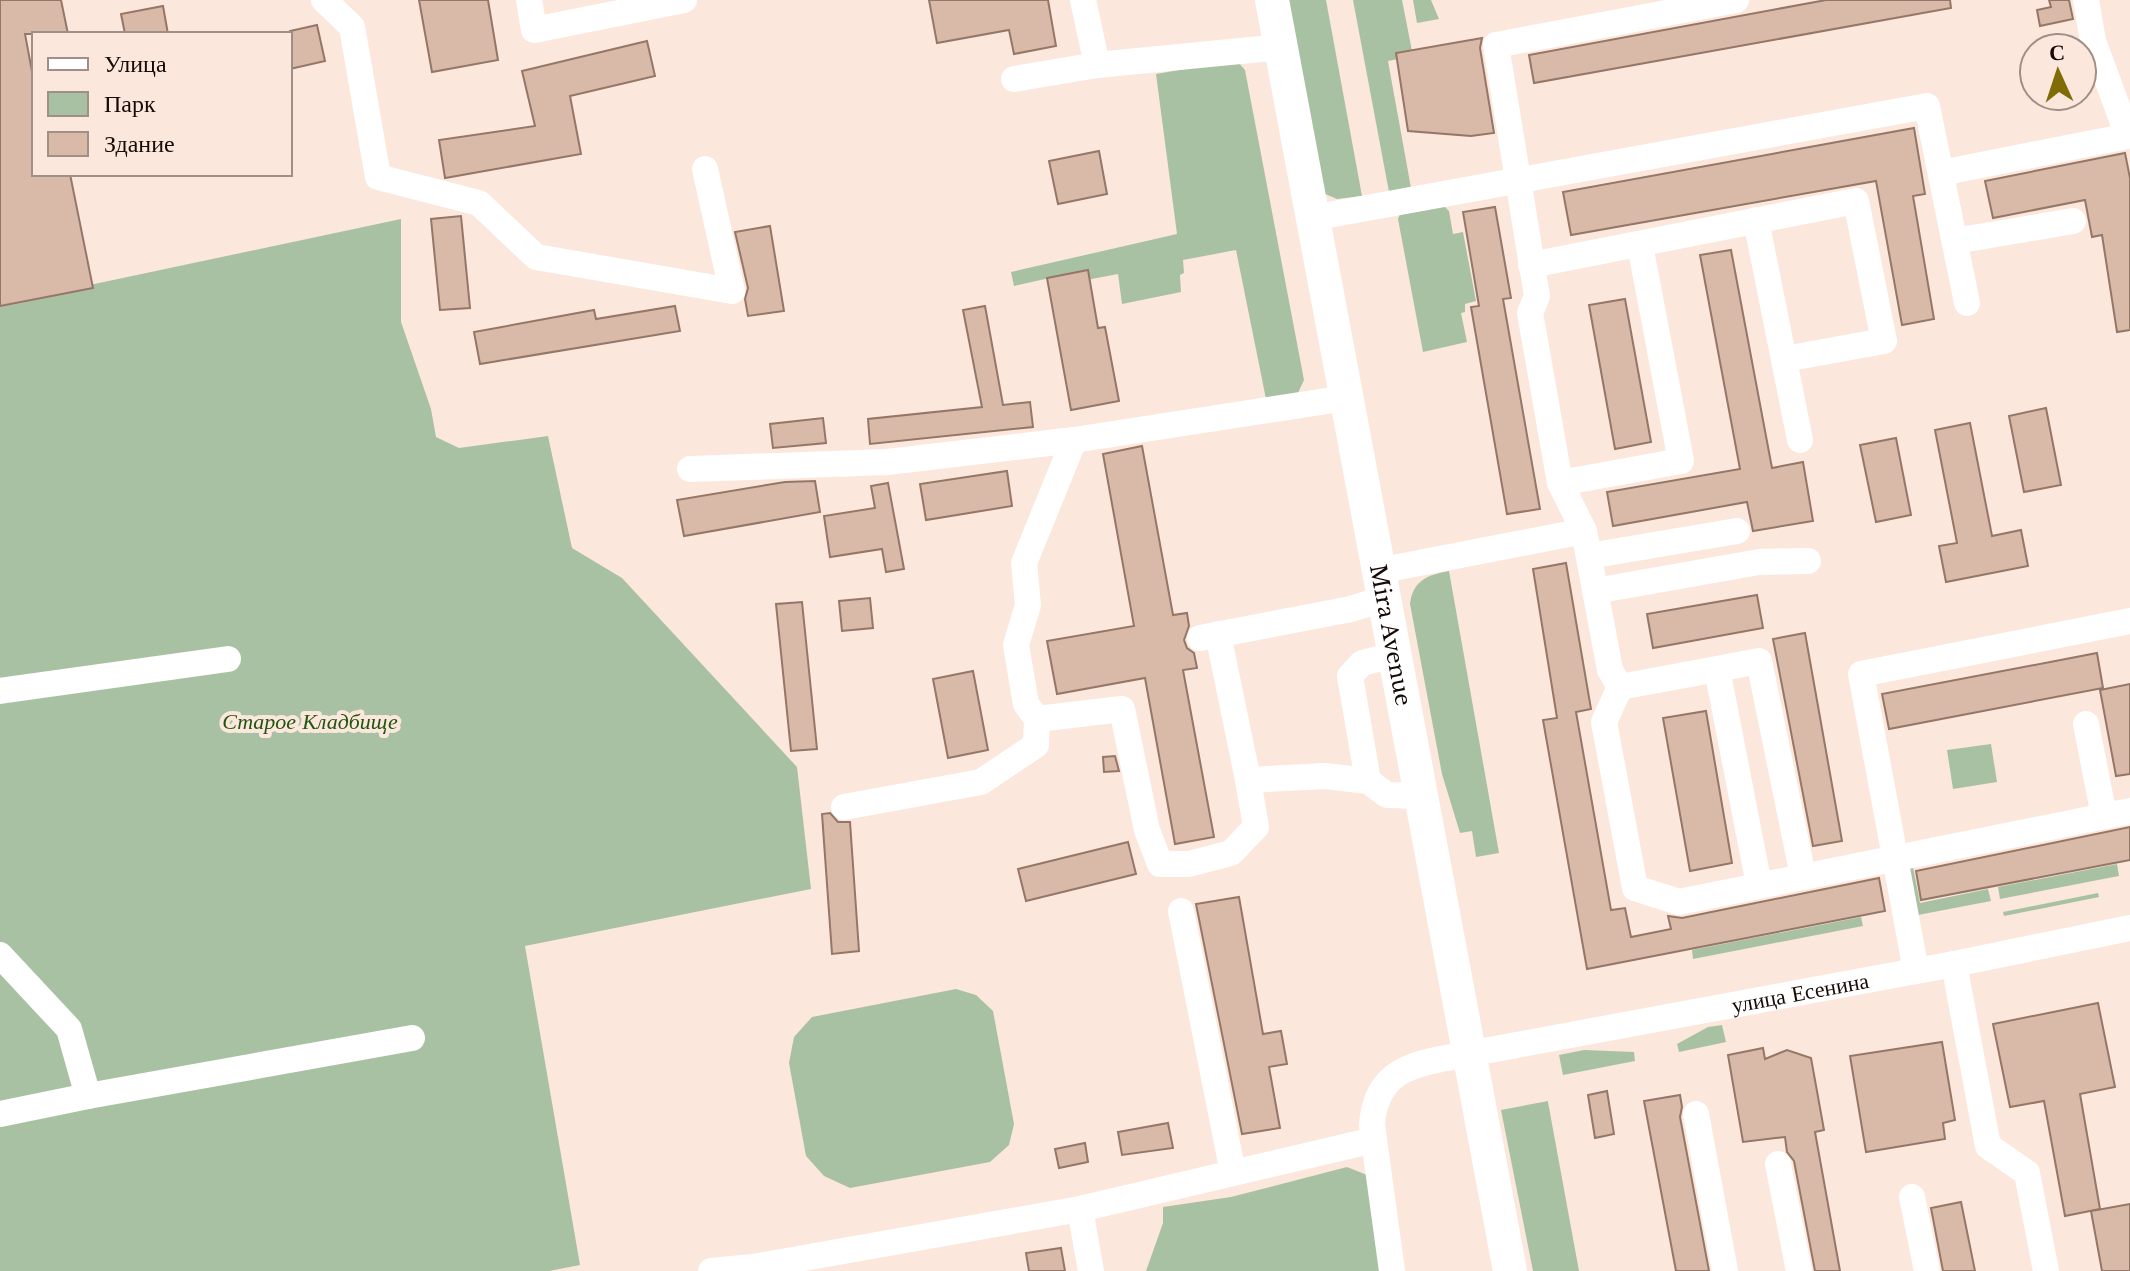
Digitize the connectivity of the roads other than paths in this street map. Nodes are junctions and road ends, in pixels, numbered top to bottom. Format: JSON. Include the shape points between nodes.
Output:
{"nodes":[{"id":1,"x":324,"y":0,"type":"edge"},
{"id":2,"x":529,"y":0,"type":"edge"},
{"id":3,"x":684,"y":0,"type":"edge"},
{"id":4,"x":1083,"y":0,"type":"edge"},
{"id":5,"x":1272,"y":0,"type":"edge"},
{"id":6,"x":1736,"y":0,"type":"edge"},
{"id":7,"x":2086,"y":0,"type":"edge"},
{"id":8,"x":1281,"y":47,"type":"junction"},
{"id":9,"x":1097,"y":65,"type":"junction"},
{"id":10,"x":2118,"y":75,"type":"edge"},
{"id":11,"x":1014,"y":79,"type":"dead end"},
{"id":12,"x":2129,"y":137,"type":"edge"},
{"id":13,"x":705,"y":169,"type":"dead end"},
{"id":14,"x":1941,"y":173,"type":"junction"},
{"id":15,"x":1516,"y":179,"type":"junction"},
{"id":16,"x":1312,"y":218,"type":"junction"},
{"id":17,"x":1756,"y":220,"type":"junction"},
{"id":18,"x":2073,"y":221,"type":"dead end"},
{"id":19,"x":1955,"y":241,"type":"junction"},
{"id":20,"x":1640,"y":245,"type":"junction"},
{"id":21,"x":1531,"y":265,"type":"junction"},
{"id":22,"x":1967,"y":303,"type":"dead end"},
{"id":23,"x":1785,"y":359,"type":"junction"},
{"id":24,"x":1346,"y":398,"type":"junction"},
{"id":25,"x":1074,"y":440,"type":"junction"},
{"id":26,"x":1800,"y":440,"type":"dead end"},
{"id":27,"x":690,"y":469,"type":"dead end"},
{"id":28,"x":1560,"y":483,"type":"junction"},
{"id":29,"x":1737,"y":531,"type":"dead end"},
{"id":30,"x":1586,"y":544,"type":"junction"},
{"id":31,"x":1808,"y":561,"type":"dead end"},
{"id":32,"x":1381,"y":585,"type":"junction"},
{"id":33,"x":1595,"y":591,"type":"junction"},
{"id":34,"x":2130,"y":621,"type":"edge"},
{"id":35,"x":1394,"y":655,"type":"junction"},
{"id":36,"x":228,"y":659,"type":"dead end"},
{"id":37,"x":1717,"y":669,"type":"junction"},
{"id":38,"x":1620,"y":687,"type":"junction"},
{"id":39,"x":0,"y":691,"type":"edge"},
{"id":40,"x":1037,"y":719,"type":"junction"},
{"id":41,"x":2086,"y":724,"type":"dead end"},
{"id":42,"x":1248,"y":780,"type":"junction"},
{"id":43,"x":1368,"y":781,"type":"junction"},
{"id":44,"x":1420,"y":796,"type":"junction"},
{"id":45,"x":844,"y":807,"type":"dead end"},
{"id":46,"x":2117,"y":813,"type":"edge"},
{"id":47,"x":1895,"y":857,"type":"junction"},
{"id":48,"x":1803,"y":876,"type":"junction"},
{"id":49,"x":1759,"y":885,"type":"junction"},
{"id":50,"x":1181,"y":911,"type":"dead end"},
{"id":51,"x":2130,"y":928,"type":"edge"},
{"id":52,"x":0,"y":955,"type":"edge"},
{"id":53,"x":1954,"y":964,"type":"junction"},
{"id":54,"x":1916,"y":971,"type":"junction"},
{"id":55,"x":412,"y":1038,"type":"dead end"},
{"id":56,"x":1468,"y":1054,"type":"junction"},
{"id":57,"x":88,"y":1096,"type":"junction"},
{"id":58,"x":0,"y":1114,"type":"edge"},
{"id":59,"x":1696,"y":1114,"type":"dead end"},
{"id":60,"x":1374,"y":1140,"type":"junction"},
{"id":61,"x":1778,"y":1164,"type":"dead end"},
{"id":62,"x":1233,"y":1173,"type":"junction"},
{"id":63,"x":1912,"y":1197,"type":"dead end"},
{"id":64,"x":1080,"y":1209,"type":"junction"},
{"id":65,"x":712,"y":1271,"type":"edge"},
{"id":66,"x":1091,"y":1271,"type":"edge"},
{"id":67,"x":1392,"y":1271,"type":"edge"},
{"id":68,"x":1510,"y":1271,"type":"edge"},
{"id":69,"x":1725,"y":1271,"type":"edge"},
{"id":70,"x":1799,"y":1271,"type":"edge"},
{"id":71,"x":1927,"y":1271,"type":"edge"},
{"id":72,"x":2046,"y":1271,"type":"edge"}],
"edges":[{"from":1,"to":13,"type":"street","via":[[352,27],[378,177],[479,203],[536,257],[732,291]]},
{"from":2,"to":3,"type":"street","via":[[534,30]]},
{"from":4,"to":9,"type":"street"},
{"from":5,"to":8,"type":"main road","name":"Mira Avenue"},
{"from":6,"to":15,"type":"street","via":[[1496,45]]},
{"from":7,"to":10,"type":"street","via":[[2093,41]]},
{"from":8,"to":9,"type":"street"},
{"from":8,"to":16,"type":"main road","name":"Mira Avenue"},
{"from":9,"to":11,"type":"street"},
{"from":10,"to":12,"type":"street"},
{"from":12,"to":14,"type":"street"},
{"from":14,"to":15,"type":"street","via":[[1927,106]]},
{"from":14,"to":19,"type":"street"},
{"from":15,"to":16,"type":"street"},
{"from":15,"to":21,"type":"street"},
{"from":16,"to":24,"type":"main road","name":"Mira Avenue"},
{"from":17,"to":20,"type":"street"},
{"from":17,"to":23,"type":"street"},
{"from":17,"to":23,"type":"street","via":[[1856,201],[1884,341]]},
{"from":18,"to":19,"type":"street"},
{"from":19,"to":22,"type":"street"},
{"from":20,"to":21,"type":"street"},
{"from":20,"to":28,"type":"street","via":[[1681,461]]},
{"from":21,"to":28,"type":"street","via":[[1537,296],[1530,313]]},
{"from":23,"to":26,"type":"street"},
{"from":24,"to":25,"type":"street"},
{"from":24,"to":32,"type":"main road","name":"Mira Avenue"},
{"from":25,"to":27,"type":"street","via":[[887,462]]},
{"from":25,"to":40,"type":"street","via":[[1024,563],[1028,605],[1016,645],[1026,704]]},
{"from":28,"to":30,"type":"street"},
{"from":29,"to":30,"type":"street"},
{"from":30,"to":32,"type":"street"},
{"from":30,"to":33,"type":"street"},
{"from":31,"to":33,"type":"street","via":[[1759,562]]},
{"from":32,"to":35,"type":"main road","name":"Mira Avenue"},
{"from":32,"to":42,"type":"street","via":[[1351,609],[1209,636]]},
{"from":33,"to":38,"type":"street","via":[[1610,670]]},
{"from":34,"to":47,"type":"street","via":[[1861,674]]},
{"from":35,"to":43,"type":"street","via":[[1362,663],[1350,676]]},
{"from":35,"to":44,"type":"main road","name":"Mira Avenue"},
{"from":36,"to":39,"type":"street"},
{"from":37,"to":38,"type":"street"},
{"from":37,"to":48,"type":"street","via":[[1759,661]]},
{"from":37,"to":49,"type":"street"},
{"from":38,"to":49,"type":"street","via":[[1604,722],[1635,888],[1679,902]]},
{"from":40,"to":42,"type":"street","via":[[1122,709],[1147,830],[1160,864],[1189,864],[1231,853],[1256,827]]},
{"from":40,"to":45,"type":"street","via":[[1036,745],[981,782]]},
{"from":41,"to":46,"type":"street"},
{"from":42,"to":43,"type":"street","via":[[1325,776]]},
{"from":43,"to":44,"type":"street","via":[[1387,795]]},
{"from":44,"to":56,"type":"main road","name":"Mira Avenue"},
{"from":46,"to":47,"type":"street"},
{"from":47,"to":48,"type":"street"},
{"from":47,"to":54,"type":"street"},
{"from":48,"to":49,"type":"street"},
{"from":50,"to":62,"type":"street"},
{"from":51,"to":53,"type":"street","name":"улица Есенина"},
{"from":52,"to":57,"type":"street","via":[[69,1029]]},
{"from":53,"to":54,"type":"street","name":"улица Есенина"},
{"from":53,"to":72,"type":"street","via":[[1988,1146],[2027,1173]]},
{"from":54,"to":56,"type":"street","name":"улица Есенина"},
{"from":55,"to":57,"type":"street"},
{"from":56,"to":60,"type":"street","name":"улица Есенина","via":[[1415,1064],[1391,1078],[1373,1111]]},
{"from":56,"to":68,"type":"main road","name":"Mira Avenue"},
{"from":57,"to":58,"type":"street"},
{"from":59,"to":69,"type":"street"},
{"from":60,"to":62,"type":"street"},
{"from":60,"to":67,"type":"street","name":"улица Есенина"},
{"from":61,"to":70,"type":"street"},
{"from":62,"to":64,"type":"street"},
{"from":63,"to":71,"type":"street"},
{"from":64,"to":65,"type":"street"},
{"from":64,"to":66,"type":"street"}]}
